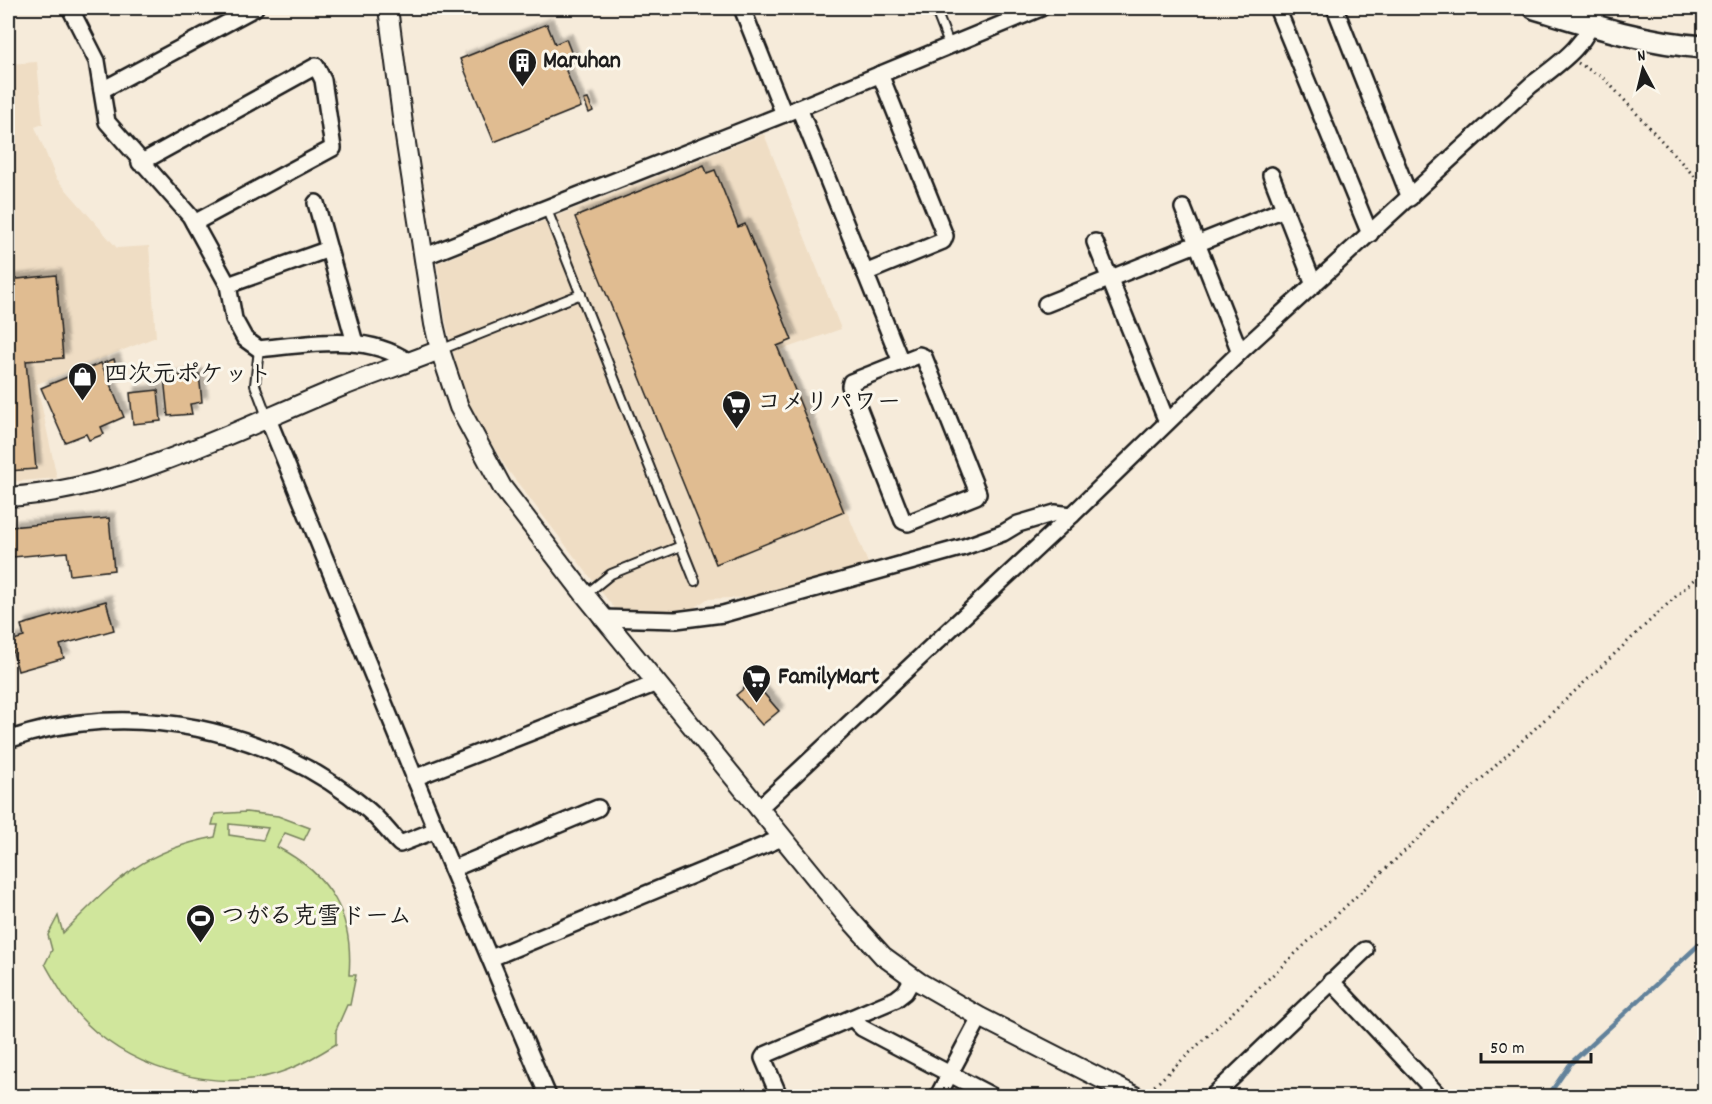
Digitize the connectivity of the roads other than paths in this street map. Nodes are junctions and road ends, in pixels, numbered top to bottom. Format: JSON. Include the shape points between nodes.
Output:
{"nodes":[{"id":1,"x":70,"y":8,"type":"edge"},
{"id":2,"x":255,"y":8,"type":"edge"},
{"id":3,"x":388,"y":8,"type":"edge"},
{"id":4,"x":742,"y":8,"type":"edge"},
{"id":5,"x":935,"y":8,"type":"edge"},
{"id":6,"x":1041,"y":8,"type":"edge"},
{"id":7,"x":1277,"y":8,"type":"edge"},
{"id":8,"x":1335,"y":8,"type":"edge"},
{"id":9,"x":1535,"y":8,"type":"edge"},
{"id":10,"x":1595,"y":17,"type":"edge"},
{"id":11,"x":949,"y":44,"type":"junction"},
{"id":12,"x":1704,"y":46,"type":"edge"},
{"id":13,"x":880,"y":74,"type":"junction"},
{"id":14,"x":102,"y":90,"type":"junction"},
{"id":15,"x":799,"y":108,"type":"junction"},
{"id":16,"x":784,"y":114,"type":"junction"},
{"id":17,"x":140,"y":163,"type":"junction"},
{"id":18,"x":1271,"y":175,"type":"dead end"},
{"id":19,"x":1410,"y":198,"type":"junction"},
{"id":20,"x":316,"y":203,"type":"dead end"},
{"id":21,"x":1183,"y":208,"type":"dead end"},
{"id":22,"x":1284,"y":209,"type":"junction"},
{"id":23,"x":547,"y":210,"type":"junction"},
{"id":24,"x":194,"y":223,"type":"junction"},
{"id":25,"x":1370,"y":234,"type":"junction"},
{"id":26,"x":1095,"y":242,"type":"dead end"},
{"id":27,"x":1197,"y":242,"type":"junction"},
{"id":28,"x":329,"y":249,"type":"junction"},
{"id":29,"x":423,"y":258,"type":"junction"},
{"id":30,"x":865,"y":273,"type":"junction"},
{"id":31,"x":1109,"y":278,"type":"junction"},
{"id":32,"x":228,"y":285,"type":"junction"},
{"id":33,"x":1314,"y":285,"type":"junction"},
{"id":34,"x":581,"y":294,"type":"junction"},
{"id":35,"x":1046,"y":304,"type":"dead end"},
{"id":36,"x":355,"y":343,"type":"junction"},
{"id":37,"x":259,"y":349,"type":"junction"},
{"id":38,"x":440,"y":350,"type":"junction"},
{"id":39,"x":1240,"y":352,"type":"junction"},
{"id":40,"x":410,"y":362,"type":"junction"},
{"id":41,"x":901,"y":362,"type":"junction"},
{"id":42,"x":268,"y":419,"type":"junction"},
{"id":43,"x":1167,"y":422,"type":"junction"},
{"id":44,"x":8,"y":497,"type":"edge"},
{"id":45,"x":1072,"y":515,"type":"junction"},
{"id":46,"x":681,"y":546,"type":"junction"},
{"id":47,"x":695,"y":581,"type":"dead end"},
{"id":48,"x":585,"y":595,"type":"junction"},
{"id":49,"x":602,"y":618,"type":"junction"},
{"id":50,"x":657,"y":683,"type":"junction"},
{"id":51,"x":8,"y":740,"type":"edge"},
{"id":52,"x":414,"y":778,"type":"junction"},
{"id":53,"x":598,"y":808,"type":"dead end"},
{"id":54,"x":759,"y":809,"type":"junction"},
{"id":55,"x":436,"y":830,"type":"junction"},
{"id":56,"x":782,"y":838,"type":"junction"},
{"id":57,"x":452,"y":869,"type":"junction"},
{"id":58,"x":1365,"y":950,"type":"dead end"},
{"id":59,"x":491,"y":958,"type":"junction"},
{"id":60,"x":913,"y":978,"type":"junction"},
{"id":61,"x":1332,"y":981,"type":"junction"},
{"id":62,"x":980,"y":1017,"type":"junction"},
{"id":63,"x":852,"y":1018,"type":"junction"},
{"id":64,"x":950,"y":1074,"type":"junction"},
{"id":65,"x":548,"y":1096,"type":"edge"},
{"id":66,"x":779,"y":1096,"type":"edge"},
{"id":67,"x":938,"y":1096,"type":"edge"},
{"id":68,"x":993,"y":1096,"type":"edge"},
{"id":69,"x":1135,"y":1096,"type":"edge"},
{"id":70,"x":1213,"y":1096,"type":"edge"},
{"id":71,"x":1439,"y":1096,"type":"edge"}],
"edges":[{"from":1,"to":14,"type":"street","via":[[97,61]]},
{"from":2,"to":14,"type":"street"},
{"from":3,"to":29,"type":"street"},
{"from":4,"to":16,"type":"street"},
{"from":5,"to":11,"type":"lane"},
{"from":6,"to":11,"type":"street"},
{"from":7,"to":25,"type":"street"},
{"from":8,"to":19,"type":"street"},
{"from":9,"to":10,"type":"main road"},
{"from":10,"to":12,"type":"main road","via":[[1673,44]]},
{"from":10,"to":19,"type":"street","via":[[1568,57],[1531,85]]},
{"from":11,"to":13,"type":"street"},
{"from":13,"to":15,"type":"street"},
{"from":13,"to":30,"type":"street","via":[[945,236],[944,241]]},
{"from":14,"to":17,"type":"street","via":[[107,122]]},
{"from":15,"to":16,"type":"street"},
{"from":15,"to":30,"type":"street"},
{"from":16,"to":23,"type":"street"},
{"from":17,"to":24,"type":"street"},
{"from":17,"to":24,"type":"street","via":[[316,66],[323,80],[333,148]]},
{"from":18,"to":22,"type":"street"},
{"from":19,"to":25,"type":"street"},
{"from":20,"to":28,"type":"street"},
{"from":21,"to":27,"type":"street"},
{"from":22,"to":27,"type":"street"},
{"from":22,"to":33,"type":"street"},
{"from":23,"to":29,"type":"street"},
{"from":23,"to":34,"type":"lane"},
{"from":24,"to":32,"type":"street"},
{"from":25,"to":33,"type":"street"},
{"from":26,"to":31,"type":"street"},
{"from":27,"to":31,"type":"street"},
{"from":27,"to":39,"type":"street"},
{"from":28,"to":32,"type":"street"},
{"from":28,"to":36,"type":"street"},
{"from":29,"to":38,"type":"street"},
{"from":30,"to":41,"type":"street"},
{"from":31,"to":35,"type":"street"},
{"from":31,"to":43,"type":"street"},
{"from":32,"to":37,"type":"street","via":[[234,319],[244,339]]},
{"from":33,"to":39,"type":"street"},
{"from":34,"to":38,"type":"lane"},
{"from":34,"to":46,"type":"lane"},
{"from":36,"to":37,"type":"street"},
{"from":36,"to":40,"type":"street","via":[[392,350]]},
{"from":37,"to":42,"type":"lane","via":[[255,385]]},
{"from":38,"to":40,"type":"street"},
{"from":38,"to":48,"type":"street","via":[[459,407],[502,487]]},
{"from":39,"to":43,"type":"street"},
{"from":40,"to":42,"type":"street"},
{"from":41,"to":41,"type":"street","via":[[919,355],[924,357],[978,493],[908,523],[903,521],[850,386],[851,382]]},
{"from":42,"to":44,"type":"street","via":[[92,485]]},
{"from":42,"to":52,"type":"street"},
{"from":43,"to":45,"type":"street"},
{"from":45,"to":49,"type":"street","via":[[1056,513],[964,547],[723,614],[676,620]]},
{"from":45,"to":54,"type":"street"},
{"from":46,"to":47,"type":"lane"},
{"from":46,"to":48,"type":"lane","via":[[611,574]]},
{"from":48,"to":49,"type":"street"},
{"from":49,"to":50,"type":"street"},
{"from":50,"to":52,"type":"street"},
{"from":50,"to":54,"type":"street"},
{"from":51,"to":55,"type":"street","via":[[27,733],[119,720],[172,723],[218,732],[263,748],[337,787],[369,811],[400,844]]},
{"from":52,"to":55,"type":"street"},
{"from":53,"to":57,"type":"street"},
{"from":54,"to":56,"type":"street"},
{"from":55,"to":57,"type":"street"},
{"from":56,"to":59,"type":"street"},
{"from":56,"to":60,"type":"street","via":[[866,939]]},
{"from":57,"to":59,"type":"street"},
{"from":58,"to":61,"type":"street"},
{"from":59,"to":65,"type":"street"},
{"from":60,"to":62,"type":"street"},
{"from":60,"to":63,"type":"street","via":[[896,999]]},
{"from":61,"to":70,"type":"street"},
{"from":61,"to":71,"type":"street"},
{"from":62,"to":64,"type":"street"},
{"from":62,"to":69,"type":"street"},
{"from":63,"to":64,"type":"street","via":[[862,1028]]},
{"from":63,"to":66,"type":"street","via":[[765,1055]]},
{"from":64,"to":67,"type":"street"},
{"from":64,"to":68,"type":"street"}]}
